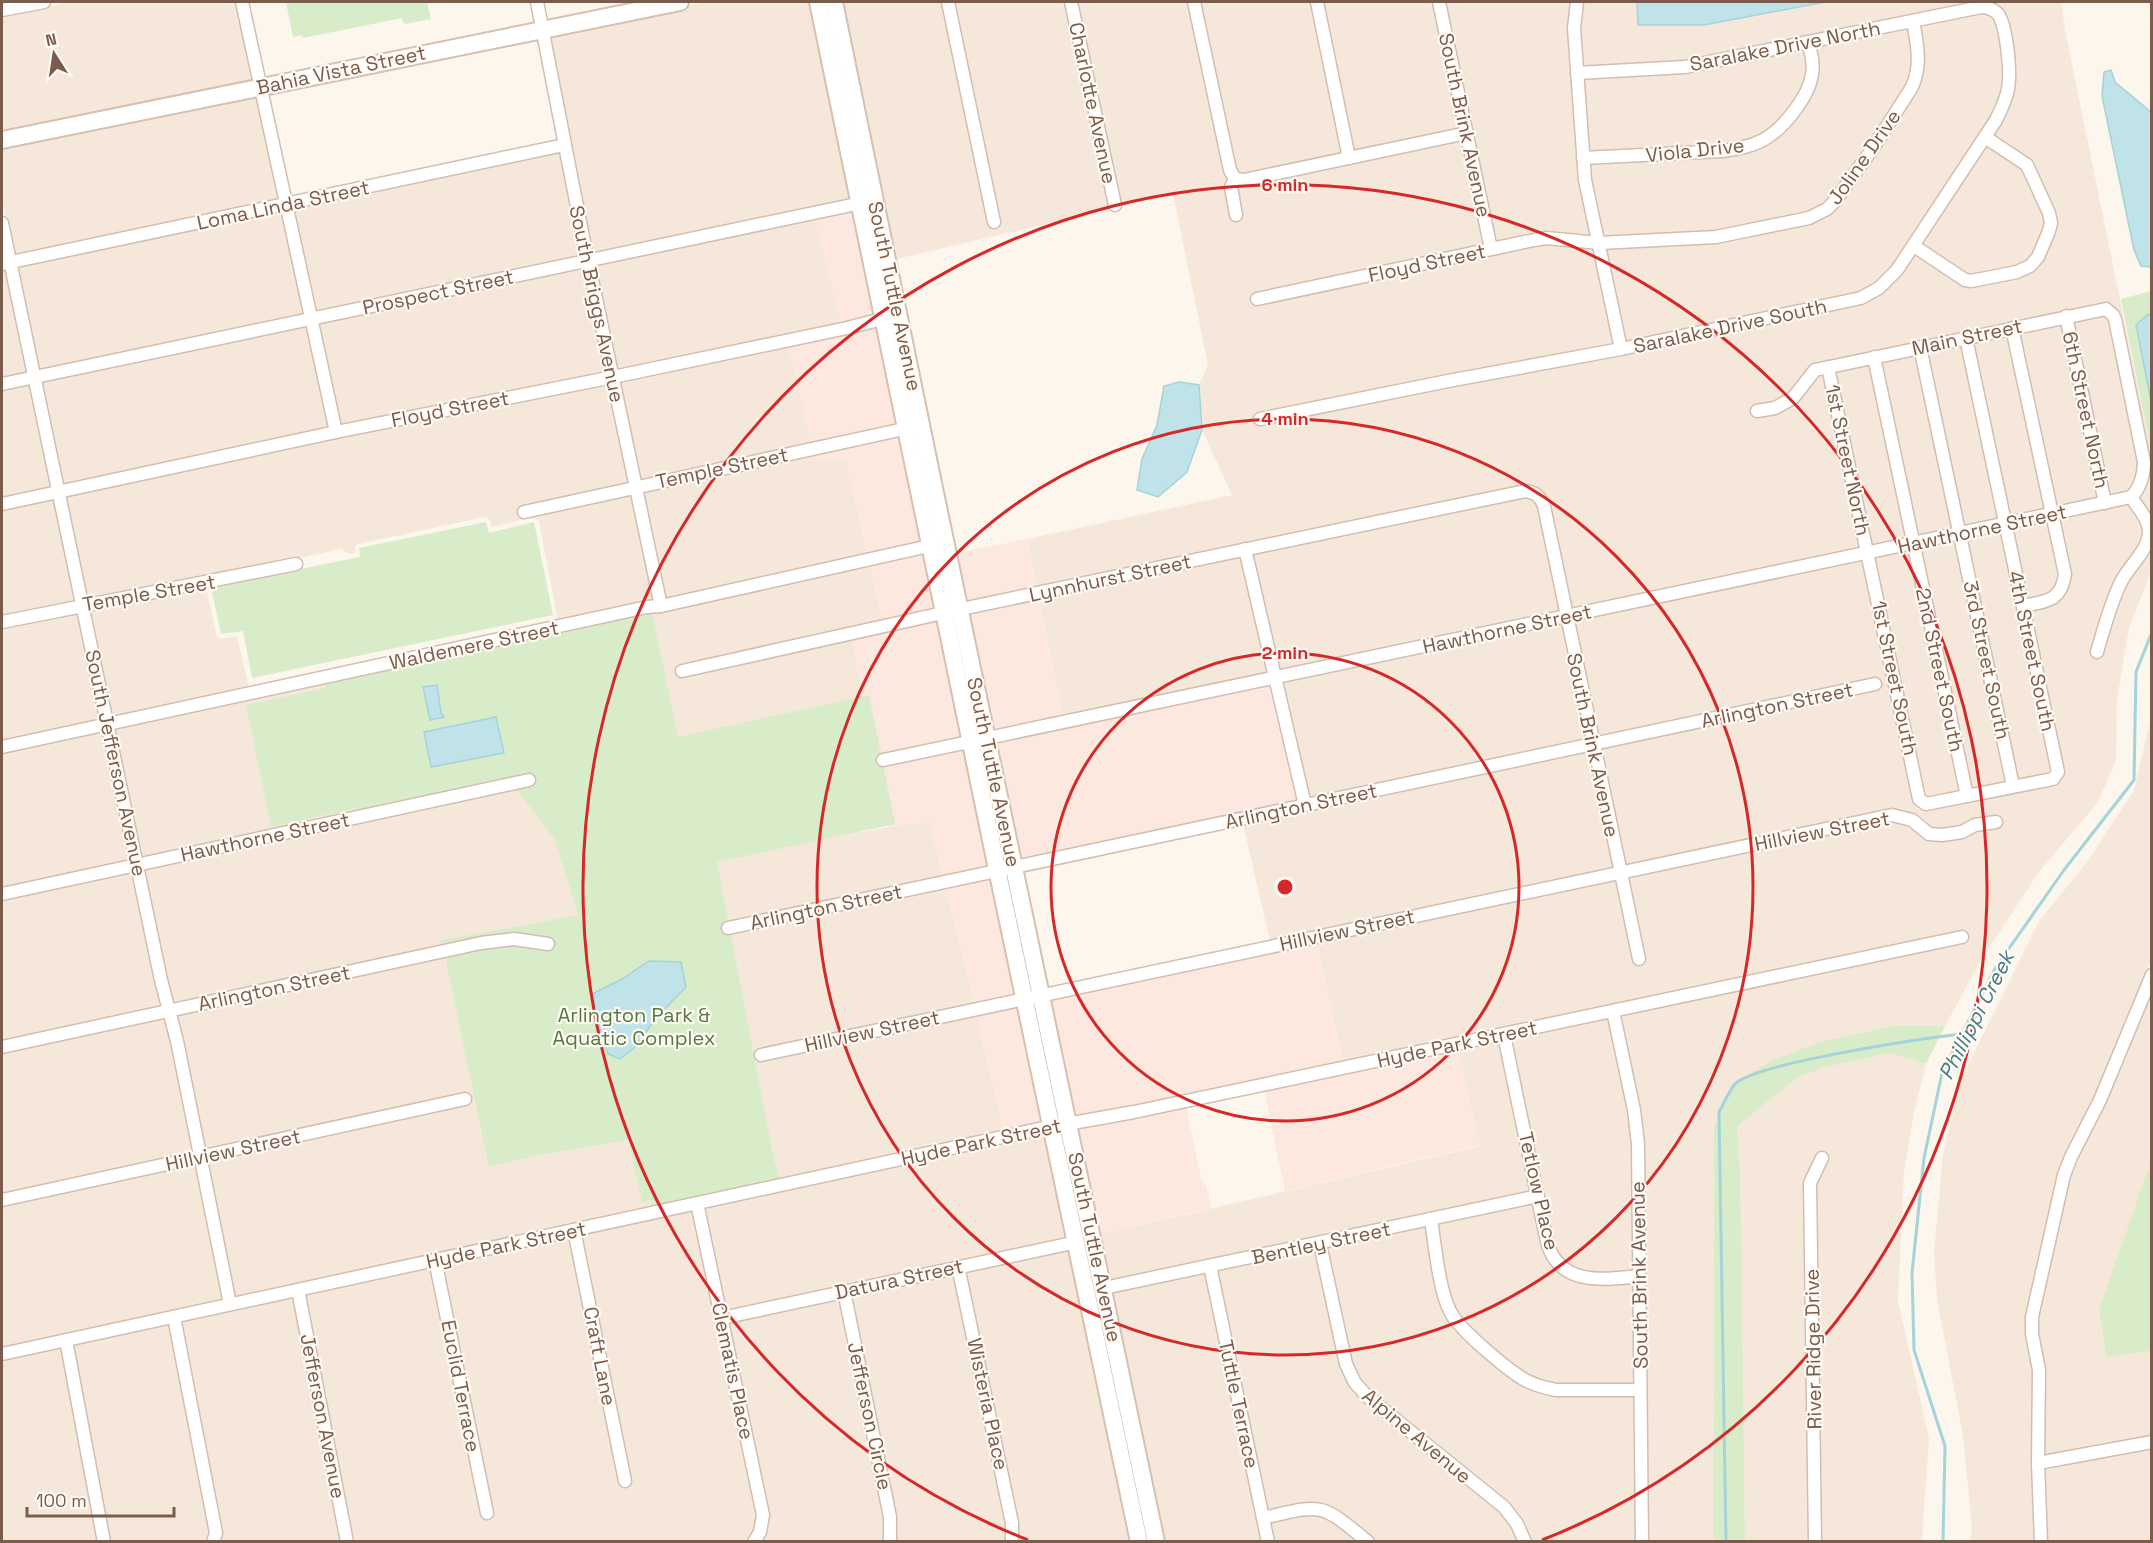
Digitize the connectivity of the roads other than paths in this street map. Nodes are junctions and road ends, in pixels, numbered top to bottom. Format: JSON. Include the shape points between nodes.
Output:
{"nodes":[{"id":1,"x":44,"y":2,"type":"edge"},
{"id":2,"x":242,"y":2,"type":"edge"},
{"id":3,"x":537,"y":2,"type":"edge"},
{"id":4,"x":680,"y":2,"type":"edge"},
{"id":5,"x":818,"y":2,"type":"edge"},
{"id":6,"x":834,"y":2,"type":"edge"},
{"id":7,"x":948,"y":2,"type":"edge"},
{"id":8,"x":1071,"y":2,"type":"edge"},
{"id":9,"x":1194,"y":2,"type":"edge"},
{"id":10,"x":1317,"y":2,"type":"edge"},
{"id":11,"x":1439,"y":2,"type":"edge"},
{"id":12,"x":1577,"y":2,"type":"edge"},
{"id":13,"x":1991,"y":9,"type":"joint"},
{"id":14,"x":2,"y":10,"type":"edge"},
{"id":15,"x":1913,"y":21,"type":"junction"},
{"id":16,"x":542,"y":29,"type":"junction"},
{"id":17,"x":1808,"y":42,"type":"junction"},
{"id":18,"x":1577,"y":73,"type":"junction"},
{"id":19,"x":260,"y":87,"type":"junction"},
{"id":20,"x":1467,"y":133,"type":"junction"},
{"id":21,"x":1985,"y":137,"type":"junction"},
{"id":22,"x":2,"y":140,"type":"edge"},
{"id":23,"x":564,"y":145,"type":"junction"},
{"id":24,"x":1349,"y":158,"type":"junction"},
{"id":25,"x":1583,"y":158,"type":"junction"},
{"id":26,"x":1235,"y":179,"type":"junction"},
{"id":27,"x":867,"y":202,"type":"junction"},
{"id":28,"x":287,"y":205,"type":"junction"},
{"id":29,"x":1114,"y":205,"type":"dead end"},
{"id":30,"x":1236,"y":215,"type":"dead end"},
{"id":31,"x":994,"y":222,"type":"dead end"},
{"id":32,"x":2,"y":223,"type":"edge"},
{"id":33,"x":1599,"y":243,"type":"junction"},
{"id":34,"x":1914,"y":246,"type":"junction"},
{"id":35,"x":1491,"y":249,"type":"junction"},
{"id":36,"x":588,"y":260,"type":"junction"},
{"id":37,"x":6,"y":263,"type":"edge"},
{"id":38,"x":1257,"y":299,"type":"dead end"},
{"id":39,"x":891,"y":316,"type":"junction"},
{"id":40,"x":2066,"y":316,"type":"junction"},
{"id":41,"x":312,"y":318,"type":"junction"},
{"id":42,"x":2012,"y":328,"type":"junction"},
{"id":43,"x":1966,"y":338,"type":"junction"},
{"id":44,"x":1920,"y":347,"type":"junction"},
{"id":45,"x":1621,"y":349,"type":"junction"},
{"id":46,"x":1874,"y":357,"type":"junction"},
{"id":47,"x":1828,"y":367,"type":"junction"},
{"id":48,"x":35,"y":377,"type":"junction"},
{"id":49,"x":613,"y":377,"type":"junction"},
{"id":50,"x":2,"y":384,"type":"edge"},
{"id":51,"x":1757,"y":411,"type":"dead end"},
{"id":52,"x":1260,"y":419,"type":"dead end"},
{"id":53,"x":913,"y":427,"type":"junction"},
{"id":54,"x":336,"y":432,"type":"junction"},
{"id":55,"x":637,"y":487,"type":"junction"},
{"id":56,"x":59,"y":492,"type":"junction"},
{"id":57,"x":1538,"y":496,"type":"joint"},
{"id":58,"x":2131,"y":497,"type":"junction"},
{"id":59,"x":2105,"y":503,"type":"junction"},
{"id":60,"x":2,"y":504,"type":"edge"},
{"id":61,"x":524,"y":512,"type":"dead end"},
{"id":62,"x":2054,"y":514,"type":"junction"},
{"id":63,"x":2006,"y":525,"type":"junction"},
{"id":64,"x":1960,"y":534,"type":"junction"},
{"id":65,"x":1914,"y":544,"type":"junction"},
{"id":66,"x":938,"y":545,"type":"junction"},
{"id":67,"x":1245,"y":549,"type":"junction"},
{"id":68,"x":1869,"y":554,"type":"junction"},
{"id":69,"x":296,"y":564,"type":"dead end"},
{"id":70,"x":83,"y":605,"type":"junction"},
{"id":71,"x":661,"y":606,"type":"junction"},
{"id":72,"x":2023,"y":606,"type":"junction"},
{"id":73,"x":953,"y":611,"type":"junction"},
{"id":74,"x":1566,"y":616,"type":"junction"},
{"id":75,"x":2,"y":622,"type":"edge"},
{"id":76,"x":2097,"y":652,"type":"dead end"},
{"id":77,"x":682,"y":671,"type":"dead end"},
{"id":78,"x":1275,"y":678,"type":"junction"},
{"id":79,"x":1875,"y":684,"type":"dead end"},
{"id":80,"x":108,"y":724,"type":"junction"},
{"id":81,"x":979,"y":740,"type":"junction"},
{"id":82,"x":1594,"y":745,"type":"junction"},
{"id":83,"x":2,"y":747,"type":"edge"},
{"id":84,"x":883,"y":760,"type":"dead end"},
{"id":85,"x":529,"y":780,"type":"dead end"},
{"id":86,"x":2013,"y":786,"type":"junction"},
{"id":87,"x":1967,"y":796,"type":"junction"},
{"id":88,"x":1305,"y":805,"type":"junction"},
{"id":89,"x":1996,"y":822,"type":"dead end"},
{"id":90,"x":136,"y":864,"type":"junction"},
{"id":91,"x":1005,"y":868,"type":"junction"},
{"id":92,"x":1621,"y":873,"type":"junction"},
{"id":93,"x":2,"y":894,"type":"edge"},
{"id":94,"x":728,"y":928,"type":"dead end"},
{"id":95,"x":1962,"y":937,"type":"dead end"},
{"id":96,"x":548,"y":944,"type":"dead end"},
{"id":97,"x":1639,"y":959,"type":"dead end"},
{"id":98,"x":2150,"y":982,"type":"edge"},
{"id":99,"x":1033,"y":996,"type":"junction"},
{"id":100,"x":169,"y":1010,"type":"junction"},
{"id":101,"x":1613,"y":1011,"type":"junction"},
{"id":102,"x":1504,"y":1035,"type":"junction"},
{"id":103,"x":2,"y":1047,"type":"edge"},
{"id":104,"x":760,"y":1055,"type":"dead end"},
{"id":105,"x":465,"y":1099,"type":"dead end"},
{"id":106,"x":1060,"y":1126,"type":"junction"},
{"id":107,"x":200,"y":1157,"type":"junction"},
{"id":108,"x":1822,"y":1158,"type":"dead end"},
{"id":109,"x":1538,"y":1196,"type":"junction"},
{"id":110,"x":2,"y":1200,"type":"edge"},
{"id":111,"x":697,"y":1203,"type":"junction"},
{"id":112,"x":1431,"y":1220,"type":"junction"},
{"id":113,"x":574,"y":1230,"type":"junction"},
{"id":114,"x":1077,"y":1242,"type":"junction"},
{"id":115,"x":1320,"y":1244,"type":"junction"},
{"id":116,"x":435,"y":1260,"type":"junction"},
{"id":117,"x":958,"y":1266,"type":"junction"},
{"id":118,"x":1210,"y":1266,"type":"junction"},
{"id":119,"x":1639,"y":1276,"type":"junction"},
{"id":120,"x":1104,"y":1288,"type":"junction"},
{"id":121,"x":298,"y":1290,"type":"junction"},
{"id":122,"x":844,"y":1291,"type":"junction"},
{"id":123,"x":230,"y":1304,"type":"junction"},
{"id":124,"x":174,"y":1317,"type":"junction"},
{"id":125,"x":722,"y":1318,"type":"junction"},
{"id":126,"x":66,"y":1340,"type":"junction"},
{"id":127,"x":2,"y":1354,"type":"edge"},
{"id":128,"x":1640,"y":1390,"type":"junction"},
{"id":129,"x":2151,"y":1442,"type":"edge"},
{"id":130,"x":2038,"y":1463,"type":"junction"},
{"id":131,"x":625,"y":1481,"type":"dead end"},
{"id":132,"x":487,"y":1513,"type":"dead end"},
{"id":133,"x":1263,"y":1518,"type":"junction"},
{"id":134,"x":755,"y":1540,"type":"edge"},
{"id":135,"x":104,"y":1542,"type":"edge"},
{"id":136,"x":213,"y":1542,"type":"edge"},
{"id":137,"x":347,"y":1542,"type":"edge"},
{"id":138,"x":890,"y":1542,"type":"edge"},
{"id":139,"x":1012,"y":1542,"type":"edge"},
{"id":140,"x":1139,"y":1542,"type":"edge"},
{"id":141,"x":1156,"y":1542,"type":"edge"},
{"id":142,"x":1268,"y":1542,"type":"edge"},
{"id":143,"x":1368,"y":1542,"type":"edge"},
{"id":144,"x":1526,"y":1542,"type":"edge"},
{"id":145,"x":1642,"y":1542,"type":"edge"},
{"id":146,"x":1815,"y":1542,"type":"edge"},
{"id":147,"x":2041,"y":1542,"type":"edge"}],
"edges":[{"from":1,"to":14,"type":"street"},
{"from":2,"to":19,"type":"street"},
{"from":3,"to":16,"type":"street","name":"South Briggs Avenue"},
{"from":4,"to":16,"type":"main road","name":"Bahia Vista Street"},
{"from":5,"to":27,"type":"main road","name":"South Tuttle Avenue"},
{"from":6,"to":27,"type":"main road","name":"South Tuttle Avenue"},
{"from":7,"to":31,"type":"street"},
{"from":8,"to":29,"type":"street","name":"Charlotte Avenue"},
{"from":9,"to":26,"type":"street"},
{"from":10,"to":24,"type":"street"},
{"from":11,"to":20,"type":"street","name":"South Brink Avenue"},
{"from":12,"to":18,"type":"street"},
{"from":13,"to":15,"type":"street","name":"Saralake Drive North","via":[[1981,7]]},
{"from":13,"to":21,"type":"street","name":"Saralake Drive South","via":[[2001,22],[2010,76],[2003,104]]},
{"from":15,"to":17,"type":"street","name":"Saralake Drive North"},
{"from":15,"to":33,"type":"street","name":"Joline Drive","via":[[1919,60],[1912,87],[1827,209],[1809,218],[1732,235]]},
{"from":16,"to":19,"type":"main road","name":"Bahia Vista Street"},
{"from":16,"to":23,"type":"street","name":"South Briggs Avenue"},
{"from":17,"to":18,"type":"street","name":"Saralake Drive North","via":[[1685,67]]},
{"from":17,"to":25,"type":"street","name":"Viola Drive","via":[[1812,61],[1810,84],[1788,119],[1762,141],[1722,151]]},
{"from":18,"to":25,"type":"street"},
{"from":19,"to":22,"type":"main road","name":"Bahia Vista Street"},
{"from":19,"to":28,"type":"street"},
{"from":20,"to":24,"type":"street"},
{"from":20,"to":35,"type":"street","name":"South Brink Avenue"},
{"from":21,"to":34,"type":"street","name":"Saralake Drive South"},
{"from":21,"to":34,"type":"street","via":[[2031,170],[2051,223],[2038,257],[2018,272],[1971,281]]},
{"from":23,"to":28,"type":"street","name":"Loma Linda Street"},
{"from":23,"to":36,"type":"street","name":"South Briggs Avenue"},
{"from":24,"to":26,"type":"street"},
{"from":25,"to":33,"type":"street"},
{"from":26,"to":30,"type":"street","via":[[1231,188]]},
{"from":27,"to":36,"type":"street","name":"Prospect Street"},
{"from":27,"to":39,"type":"main road","name":"South Tuttle Avenue"},
{"from":28,"to":37,"type":"street","name":"Loma Linda Street"},
{"from":28,"to":41,"type":"street"},
{"from":32,"to":37,"type":"street","name":"South Jefferson Avenue"},
{"from":33,"to":35,"type":"street","name":"Floyd Street","via":[[1546,238]]},
{"from":33,"to":45,"type":"street"},
{"from":34,"to":45,"type":"street","name":"Saralake Drive South","via":[[1891,277],[1854,300]]},
{"from":35,"to":38,"type":"street","name":"Floyd Street"},
{"from":36,"to":41,"type":"street","name":"Prospect Street"},
{"from":36,"to":49,"type":"street","name":"South Briggs Avenue"},
{"from":37,"to":48,"type":"street","name":"South Jefferson Avenue"},
{"from":39,"to":49,"type":"street","name":"Floyd Street"},
{"from":39,"to":53,"type":"main road","name":"South Tuttle Avenue"},
{"from":40,"to":42,"type":"street","name":"Main Street"},
{"from":40,"to":58,"type":"street","name":"Main Street","via":[[2106,309],[2115,319],[2144,462],[2141,479]]},
{"from":40,"to":59,"type":"street","name":"6th Street North"},
{"from":41,"to":48,"type":"street","name":"Prospect Street"},
{"from":41,"to":54,"type":"street"},
{"from":42,"to":43,"type":"street","name":"Main Street"},
{"from":42,"to":62,"type":"street"},
{"from":43,"to":44,"type":"street","name":"Main Street"},
{"from":43,"to":63,"type":"street","name":"4th Street South"},
{"from":44,"to":46,"type":"street","name":"Main Street"},
{"from":44,"to":64,"type":"street","name":"3rd Street South"},
{"from":45,"to":52,"type":"street","name":"Saralake Drive South"},
{"from":46,"to":47,"type":"street","name":"Main Street"},
{"from":46,"to":65,"type":"street","name":"2nd Street South"},
{"from":47,"to":51,"type":"street","via":[[1815,370],[1786,403]]},
{"from":47,"to":68,"type":"street","name":"1st Street North"},
{"from":48,"to":50,"type":"street","name":"Prospect Street"},
{"from":48,"to":56,"type":"street","name":"South Jefferson Avenue"},
{"from":49,"to":54,"type":"street","name":"Floyd Street"},
{"from":49,"to":55,"type":"street","name":"South Briggs Avenue"},
{"from":53,"to":55,"type":"street","name":"Temple Street"},
{"from":53,"to":66,"type":"main road","name":"South Tuttle Avenue"},
{"from":54,"to":56,"type":"street","name":"Floyd Street"},
{"from":55,"to":61,"type":"street","name":"Temple Street"},
{"from":55,"to":71,"type":"street","name":"South Briggs Avenue"},
{"from":56,"to":60,"type":"street","name":"Floyd Street"},
{"from":56,"to":70,"type":"street","name":"South Jefferson Avenue"},
{"from":57,"to":67,"type":"street","name":"Lynnhurst Street","via":[[1525,491]]},
{"from":57,"to":74,"type":"street","name":"South Brink Avenue","via":[[1544,506]]},
{"from":58,"to":59,"type":"street","name":"Hawthorne Street"},
{"from":58,"to":76,"type":"street","via":[[2146,519],[2149,534],[2117,590]]},
{"from":59,"to":62,"type":"street","name":"Hawthorne Street"},
{"from":62,"to":63,"type":"street","name":"Hawthorne Street"},
{"from":62,"to":72,"type":"street","via":[[2064,581],[2050,601]]},
{"from":63,"to":64,"type":"street","name":"Hawthorne Street"},
{"from":63,"to":72,"type":"street","name":"4th Street South"},
{"from":64,"to":65,"type":"street","name":"Hawthorne Street"},
{"from":64,"to":86,"type":"street","name":"3rd Street South"},
{"from":65,"to":68,"type":"street","name":"Hawthorne Street"},
{"from":65,"to":87,"type":"street","name":"2nd Street South"},
{"from":66,"to":71,"type":"street","name":"Waldemere Street"},
{"from":66,"to":73,"type":"main road","name":"South Tuttle Avenue"},
{"from":67,"to":73,"type":"street","name":"Lynnhurst Street"},
{"from":67,"to":78,"type":"street"},
{"from":68,"to":74,"type":"street","name":"Hawthorne Street"},
{"from":68,"to":87,"type":"street","name":"1st Street South","via":[[1919,799],[1926,804]]},
{"from":69,"to":70,"type":"street","name":"Temple Street"},
{"from":70,"to":75,"type":"street","name":"Temple Street"},
{"from":70,"to":80,"type":"street","name":"South Jefferson Avenue"},
{"from":71,"to":80,"type":"street","name":"Waldemere Street"},
{"from":72,"to":86,"type":"street","name":"4th Street South","via":[[2058,772],[2056,777]]},
{"from":73,"to":77,"type":"street","name":"Lynnhurst Street"},
{"from":73,"to":81,"type":"main road","name":"South Tuttle Avenue"},
{"from":74,"to":78,"type":"street","name":"Hawthorne Street"},
{"from":74,"to":82,"type":"street","name":"South Brink Avenue"},
{"from":78,"to":81,"type":"street","name":"Hawthorne Street"},
{"from":78,"to":88,"type":"street"},
{"from":79,"to":82,"type":"street","name":"Arlington Street"},
{"from":80,"to":83,"type":"street","name":"Waldemere Street"},
{"from":80,"to":90,"type":"street","name":"South Jefferson Avenue"},
{"from":81,"to":84,"type":"street","name":"Hawthorne Street"},
{"from":81,"to":91,"type":"main road","name":"South Tuttle Avenue"},
{"from":82,"to":88,"type":"street","name":"Arlington Street"},
{"from":82,"to":92,"type":"street","name":"South Brink Avenue"},
{"from":85,"to":90,"type":"street","name":"Hawthorne Street"},
{"from":86,"to":87,"type":"street"},
{"from":88,"to":91,"type":"street","name":"Arlington Street"},
{"from":89,"to":92,"type":"street","name":"Hillview Street","via":[[1942,835],[1929,834],[1912,820],[1892,815]]},
{"from":90,"to":93,"type":"street","name":"Hawthorne Street"},
{"from":90,"to":100,"type":"street","name":"South Jefferson Avenue"},
{"from":91,"to":94,"type":"street","name":"Arlington Street"},
{"from":91,"to":99,"type":"main road","name":"South Tuttle Avenue"},
{"from":92,"to":97,"type":"street","name":"South Brink Avenue"},
{"from":92,"to":99,"type":"street","name":"Hillview Street"},
{"from":95,"to":101,"type":"street","name":"Hyde Park Street"},
{"from":96,"to":100,"type":"street","name":"Arlington Street","via":[[514,939],[481,943]]},
{"from":98,"to":130,"type":"street","via":[[2071,1158],[2049,1237],[2032,1317],[2039,1370]]},
{"from":99,"to":104,"type":"street","name":"Hillview Street"},
{"from":99,"to":106,"type":"main road","name":"South Tuttle Avenue"},
{"from":100,"to":103,"type":"street","name":"Arlington Street"},
{"from":100,"to":107,"type":"street","name":"South Jefferson Avenue"},
{"from":101,"to":102,"type":"street","name":"Hyde Park Street"},
{"from":101,"to":119,"type":"street","name":"South Brink Avenue","via":[[1637,1128]]},
{"from":102,"to":106,"type":"street","name":"Hyde Park Street"},
{"from":102,"to":109,"type":"street","name":"Tetlow Place"},
{"from":105,"to":107,"type":"street","name":"Hillview Street"},
{"from":106,"to":111,"type":"street","name":"Hyde Park Street"},
{"from":106,"to":114,"type":"main road","name":"South Tuttle Avenue"},
{"from":106,"to":120,"type":"main road","name":"South Tuttle Avenue"},
{"from":107,"to":110,"type":"street","name":"Hillview Street"},
{"from":107,"to":123,"type":"street","name":"South Jefferson Avenue"},
{"from":108,"to":146,"type":"street","name":"River Ridge Drive","via":[[1810,1183]]},
{"from":109,"to":112,"type":"street","name":"Bentley Street"},
{"from":109,"to":119,"type":"street","name":"Tetlow Place","via":[[1549,1248],[1568,1272],[1587,1278]]},
{"from":111,"to":113,"type":"street","name":"Hyde Park Street"},
{"from":111,"to":125,"type":"street","name":"Clematis Place"},
{"from":112,"to":115,"type":"street","name":"Bentley Street"},
{"from":112,"to":128,"type":"street","via":[[1449,1310],[1464,1331],[1532,1383],[1556,1390]]},
{"from":113,"to":116,"type":"street","name":"Hyde Park Street"},
{"from":113,"to":131,"type":"street","name":"Craft Lane"},
{"from":114,"to":117,"type":"street","name":"Datura Street"},
{"from":114,"to":140,"type":"main road","name":"South Tuttle Avenue"},
{"from":115,"to":118,"type":"street","name":"Bentley Street"},
{"from":115,"to":144,"type":"street","name":"Alpine Avenue","via":[[1344,1357],[1355,1383],[1504,1508]]},
{"from":116,"to":121,"type":"street","name":"Hyde Park Street"},
{"from":116,"to":132,"type":"street","name":"Euclid Terrace"},
{"from":117,"to":122,"type":"street","name":"Datura Street"},
{"from":117,"to":139,"type":"street","name":"Wisteria Place","via":[[1012,1523]]},
{"from":118,"to":120,"type":"street","name":"Bentley Street"},
{"from":118,"to":133,"type":"street","name":"Tuttle Terrace"},
{"from":119,"to":128,"type":"street","name":"South Brink Avenue"},
{"from":120,"to":141,"type":"main road","name":"South Tuttle Avenue"},
{"from":121,"to":123,"type":"street","name":"Hyde Park Street"},
{"from":121,"to":137,"type":"street","name":"Jefferson Avenue"},
{"from":122,"to":125,"type":"street","name":"Datura Street"},
{"from":122,"to":138,"type":"street","name":"Jefferson Circle","via":[[890,1517]]},
{"from":123,"to":124,"type":"street","name":"Hyde Park Street"},
{"from":124,"to":126,"type":"street","name":"Hyde Park Street"},
{"from":124,"to":136,"type":"street","via":[[216,1533]]},
{"from":125,"to":134,"type":"street","name":"Clematis Place","via":[[763,1515]]},
{"from":126,"to":127,"type":"street","name":"Hyde Park Street"},
{"from":126,"to":135,"type":"street"},
{"from":128,"to":145,"type":"street","name":"South Brink Avenue"},
{"from":129,"to":130,"type":"street"},
{"from":130,"to":147,"type":"street"},
{"from":133,"to":142,"type":"street","name":"Tuttle Terrace"},
{"from":133,"to":143,"type":"street","via":[[1323,1509]]}]}
